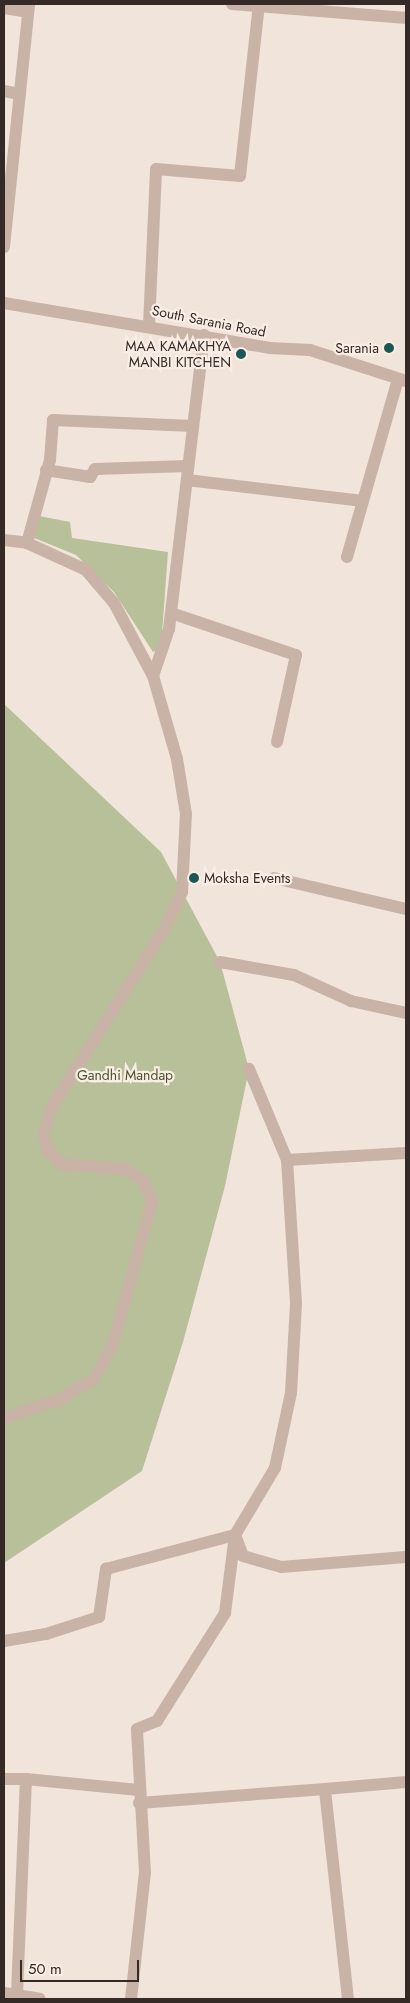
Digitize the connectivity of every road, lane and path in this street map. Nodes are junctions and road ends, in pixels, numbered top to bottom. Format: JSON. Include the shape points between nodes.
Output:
{"nodes":[{"id":1,"x":232,"y":4,"type":"edge"},
{"id":2,"x":259,"y":6,"type":"edge"},
{"id":3,"x":4,"y":8,"type":"edge"},
{"id":4,"x":28,"y":8,"type":"edge"},
{"id":5,"x":406,"y":18,"type":"edge"},
{"id":6,"x":4,"y":92,"type":"edge"},
{"id":7,"x":20,"y":94,"type":"junction"},
{"id":8,"x":7,"y":172,"type":"edge"},
{"id":9,"x":4,"y":247,"type":"edge"},
{"id":10,"x":4,"y":303,"type":"edge"},
{"id":11,"x":148,"y":325,"type":"junction"},
{"id":12,"x":204,"y":335,"type":"junction"},
{"id":13,"x":402,"y":380,"type":"edge"},
{"id":14,"x":193,"y":426,"type":"junction"},
{"id":15,"x":188,"y":466,"type":"junction"},
{"id":16,"x":46,"y":470,"type":"junction"},
{"id":17,"x":187,"y":480,"type":"junction"},
{"id":18,"x":363,"y":501,"type":"junction"},
{"id":19,"x":4,"y":540,"type":"edge"},
{"id":20,"x":27,"y":543,"type":"junction"},
{"id":21,"x":347,"y":556,"type":"dead end"},
{"id":22,"x":171,"y":613,"type":"junction"},
{"id":23,"x":153,"y":676,"type":"junction"},
{"id":24,"x":277,"y":742,"type":"dead end"},
{"id":25,"x":274,"y":878,"type":"dead end"},
{"id":26,"x":406,"y":909,"type":"edge"},
{"id":27,"x":220,"y":962,"type":"dead end"},
{"id":28,"x":406,"y":1012,"type":"edge"},
{"id":29,"x":249,"y":1069,"type":"dead end"},
{"id":30,"x":406,"y":1153,"type":"edge"},
{"id":31,"x":287,"y":1160,"type":"junction"},
{"id":32,"x":4,"y":1418,"type":"edge"},
{"id":33,"x":235,"y":1535,"type":"junction"},
{"id":34,"x":406,"y":1557,"type":"edge"},
{"id":35,"x":4,"y":1641,"type":"edge"},
{"id":36,"x":26,"y":1779,"type":"junction"},
{"id":37,"x":4,"y":1780,"type":"edge"},
{"id":38,"x":406,"y":1782,"type":"edge"},
{"id":39,"x":325,"y":1789,"type":"junction"},
{"id":40,"x":138,"y":1790,"type":"junction"},
{"id":41,"x":139,"y":1803,"type":"junction"},
{"id":42,"x":4,"y":1992,"type":"edge"},
{"id":43,"x":17,"y":1995,"type":"junction"},
{"id":44,"x":40,"y":1999,"type":"edge"},
{"id":45,"x":132,"y":1999,"type":"edge"},
{"id":46,"x":348,"y":1999,"type":"edge"}],
"edges":[{"from":1,"to":2,"type":"street"},
{"from":2,"to":5,"type":"street"},
{"from":2,"to":11,"type":"street","via":[[240,176],[156,169]]},
{"from":3,"to":4,"type":"street"},
{"from":4,"to":7,"type":"street"},
{"from":6,"to":7,"type":"street"},
{"from":7,"to":8,"type":"street"},
{"from":8,"to":9,"type":"street"},
{"from":10,"to":11,"type":"street","name":"South Sarania Road"},
{"from":11,"to":12,"type":"street","name":"South Sarania Road"},
{"from":12,"to":13,"type":"street","name":"South Sarania Road","via":[[310,350]]},
{"from":12,"to":14,"type":"street"},
{"from":13,"to":18,"type":"street"},
{"from":14,"to":15,"type":"street"},
{"from":14,"to":16,"type":"street","via":[[53,420]]},
{"from":15,"to":16,"type":"street","via":[[95,469],[90,477]]},
{"from":15,"to":17,"type":"street"},
{"from":16,"to":20,"type":"street"},
{"from":17,"to":18,"type":"street"},
{"from":17,"to":22,"type":"street"},
{"from":18,"to":21,"type":"street"},
{"from":19,"to":20,"type":"street"},
{"from":20,"to":23,"type":"street","via":[[86,570],[114,603]]},
{"from":22,"to":23,"type":"street"},
{"from":22,"to":24,"type":"street","via":[[296,655]]},
{"from":23,"to":32,"type":"street","via":[[177,759],[186,814],[182,892],[162,933],[51,1108],[44,1134],[47,1150],[61,1164],[125,1169],[144,1181],[152,1202],[112,1347],[94,1379],[58,1400]]},
{"from":25,"to":26,"type":"street"},
{"from":27,"to":28,"type":"street","via":[[294,975],[351,1001]]},
{"from":29,"to":31,"type":"street"},
{"from":30,"to":31,"type":"street"},
{"from":31,"to":33,"type":"street","via":[[296,1303],[291,1392],[275,1468]]},
{"from":33,"to":34,"type":"street","via":[[243,1556],[281,1567]]},
{"from":33,"to":35,"type":"street","via":[[106,1569],[99,1617],[46,1634]]},
{"from":33,"to":40,"type":"street","via":[[225,1612],[157,1721],[137,1729]]},
{"from":36,"to":37,"type":"street"},
{"from":36,"to":40,"type":"street"},
{"from":36,"to":43,"type":"street"},
{"from":38,"to":39,"type":"street"},
{"from":39,"to":41,"type":"street"},
{"from":39,"to":46,"type":"street"},
{"from":40,"to":41,"type":"street"},
{"from":41,"to":45,"type":"street","via":[[145,1873]]},
{"from":42,"to":43,"type":"street"},
{"from":43,"to":44,"type":"street"}]}
